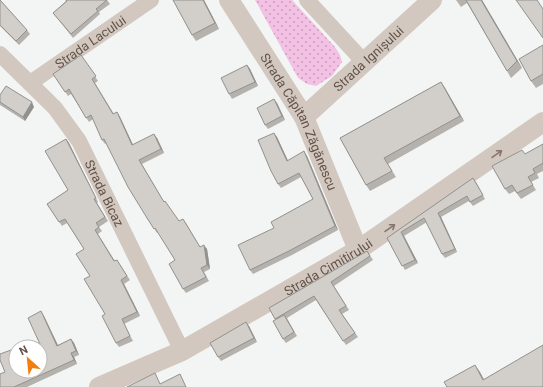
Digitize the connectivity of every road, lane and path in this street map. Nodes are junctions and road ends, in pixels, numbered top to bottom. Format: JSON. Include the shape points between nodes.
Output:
{"nodes":[{"id":1,"x":151,"y":0,"type":"edge"},
{"id":2,"x":229,"y":0,"type":"edge"},
{"id":3,"x":307,"y":0,"type":"edge"},
{"id":4,"x":428,"y":3,"type":"edge"},
{"id":5,"x":0,"y":54,"type":"edge"},
{"id":6,"x":364,"y":62,"type":"junction"},
{"id":7,"x":30,"y":83,"type":"junction"},
{"id":8,"x":304,"y":117,"type":"junction"},
{"id":9,"x":543,"y":122,"type":"edge"},
{"id":10,"x":358,"y":250,"type":"junction"},
{"id":11,"x":182,"y":351,"type":"junction"},
{"id":12,"x":99,"y":387,"type":"edge"}],
"edges":[{"from":1,"to":7,"type":"street","name":"Strada Lacului"},
{"from":2,"to":8,"type":"street","name":"Strada Căpitan Zăgănescu"},
{"from":3,"to":6,"type":"street"},
{"from":4,"to":6,"type":"street","name":"Strada Ignișului"},
{"from":5,"to":7,"type":"street","name":"Strada Bicaz"},
{"from":6,"to":8,"type":"street","name":"Strada Ignișului"},
{"from":7,"to":11,"type":"street","name":"Strada Bicaz","via":[[55,108],[80,141]]},
{"from":8,"to":10,"type":"street","name":"Strada Căpitan Zăgănescu"},
{"from":10,"to":9,"type":"street","name":"Strada Cimitirului","one_way":true},
{"from":10,"to":11,"type":"street","name":"Strada Cimitirului"},
{"from":11,"to":12,"type":"street","name":"Strada Cimitirului"}]}
